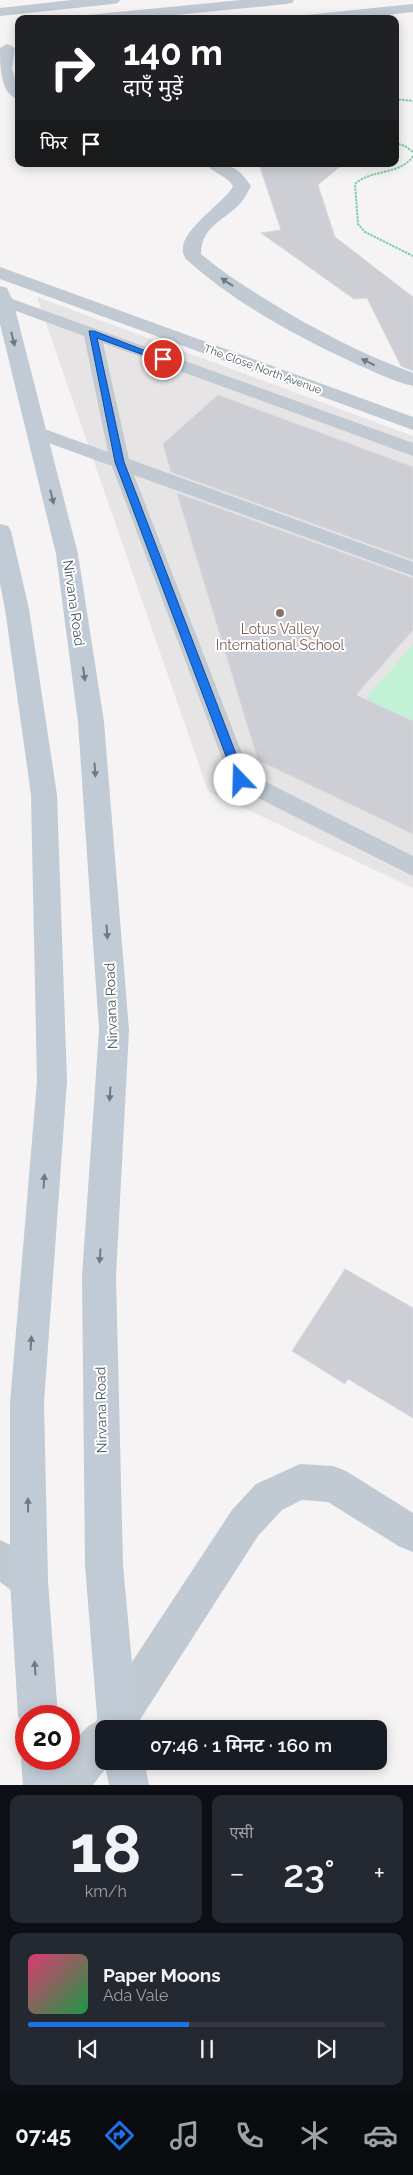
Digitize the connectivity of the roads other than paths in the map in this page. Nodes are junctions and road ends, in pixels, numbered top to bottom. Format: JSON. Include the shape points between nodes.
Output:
{"nodes":[{"id":1,"x":114,"y":0,"type":"edge"},
{"id":2,"x":287,"y":0,"type":"edge"},
{"id":3,"x":254,"y":2,"type":"edge"},
{"id":4,"x":205,"y":4,"type":"edge"},
{"id":5,"x":413,"y":8,"type":"edge"},
{"id":6,"x":0,"y":12,"type":"edge"},
{"id":7,"x":118,"y":15,"type":"edge"},
{"id":8,"x":344,"y":15,"type":"edge"},
{"id":9,"x":15,"y":25,"type":"edge"},
{"id":10,"x":0,"y":26,"type":"edge"},
{"id":11,"x":9,"y":49,"type":"edge"},
{"id":12,"x":15,"y":91,"type":"edge"},
{"id":13,"x":222,"y":167,"type":"edge"},
{"id":14,"x":0,"y":273,"type":"edge"},
{"id":15,"x":2,"y":297,"type":"edge"},
{"id":16,"x":92,"y":333,"type":"junction"},
{"id":17,"x":413,"y":380,"type":"edge"},
{"id":18,"x":413,"y":424,"type":"edge"},
{"id":19,"x":36,"y":432,"type":"junction"},
{"id":20,"x":413,"y":450,"type":"edge"},
{"id":21,"x":120,"y":462,"type":"junction"},
{"id":22,"x":0,"y":531,"type":"edge"},
{"id":23,"x":413,"y":570,"type":"edge"},
{"id":24,"x":413,"y":867,"type":"edge"},
{"id":25,"x":413,"y":1534,"type":"edge"},
{"id":26,"x":0,"y":1559,"type":"edge"},
{"id":27,"x":29,"y":1581,"type":"junction"},
{"id":28,"x":37,"y":1705,"type":"edge"},
{"id":29,"x":112,"y":1720,"type":"edge"},
{"id":30,"x":118,"y":1720,"type":"edge"},
{"id":31,"x":95,"y":1751,"type":"edge"},
{"id":32,"x":42,"y":1770,"type":"edge"},
{"id":33,"x":126,"y":1770,"type":"edge"},
{"id":34,"x":43,"y":1785,"type":"edge"},
{"id":35,"x":68,"y":1785,"type":"edge"},
{"id":36,"x":129,"y":1785,"type":"edge"}],
"edges":[{"from":1,"to":6,"type":"street"},
{"from":2,"to":3,"type":"street"},
{"from":3,"to":4,"type":"street"},
{"from":4,"to":7,"type":"street"},
{"from":5,"to":8,"type":"street"},
{"from":9,"to":10,"type":"street"},
{"from":11,"to":12,"type":"street","via":[[4,72]]},
{"from":17,"to":13,"type":"street","one_way":true,"via":[[298,328],[222,279],[192,255],[192,242],[199,232],[236,198],[242,186],[238,178]]},
{"from":14,"to":18,"type":"street","name":"The Close North Avenue"},
{"from":15,"to":16,"type":"lane"},
{"from":15,"to":19,"type":"main road","name":"Nirvana Road","one_way":true},
{"from":16,"to":20,"type":"lane"},
{"from":16,"to":21,"type":"lane"},
{"from":19,"to":21,"type":"lane"},
{"from":19,"to":29,"type":"main road","name":"Nirvana Road","one_way":true,"via":[[66,554],[91,722],[114,1030],[99,1276],[104,1565]]},
{"from":21,"to":23,"type":"lane"},
{"from":21,"to":24,"type":"lane","via":[[240,780]]},
{"from":27,"to":22,"type":"main road","one_way":true,"via":[[27,1403],[52,1081],[44,796],[17,609]]},
{"from":25,"to":30,"type":"street","via":[[333,1484],[300,1482],[269,1497],[246,1523]]},
{"from":26,"to":27,"type":"street"},
{"from":28,"to":27,"type":"main road","one_way":true},
{"from":31,"to":35,"type":"street"},
{"from":32,"to":34,"type":"main road"},
{"from":33,"to":36,"type":"main road"}]}
